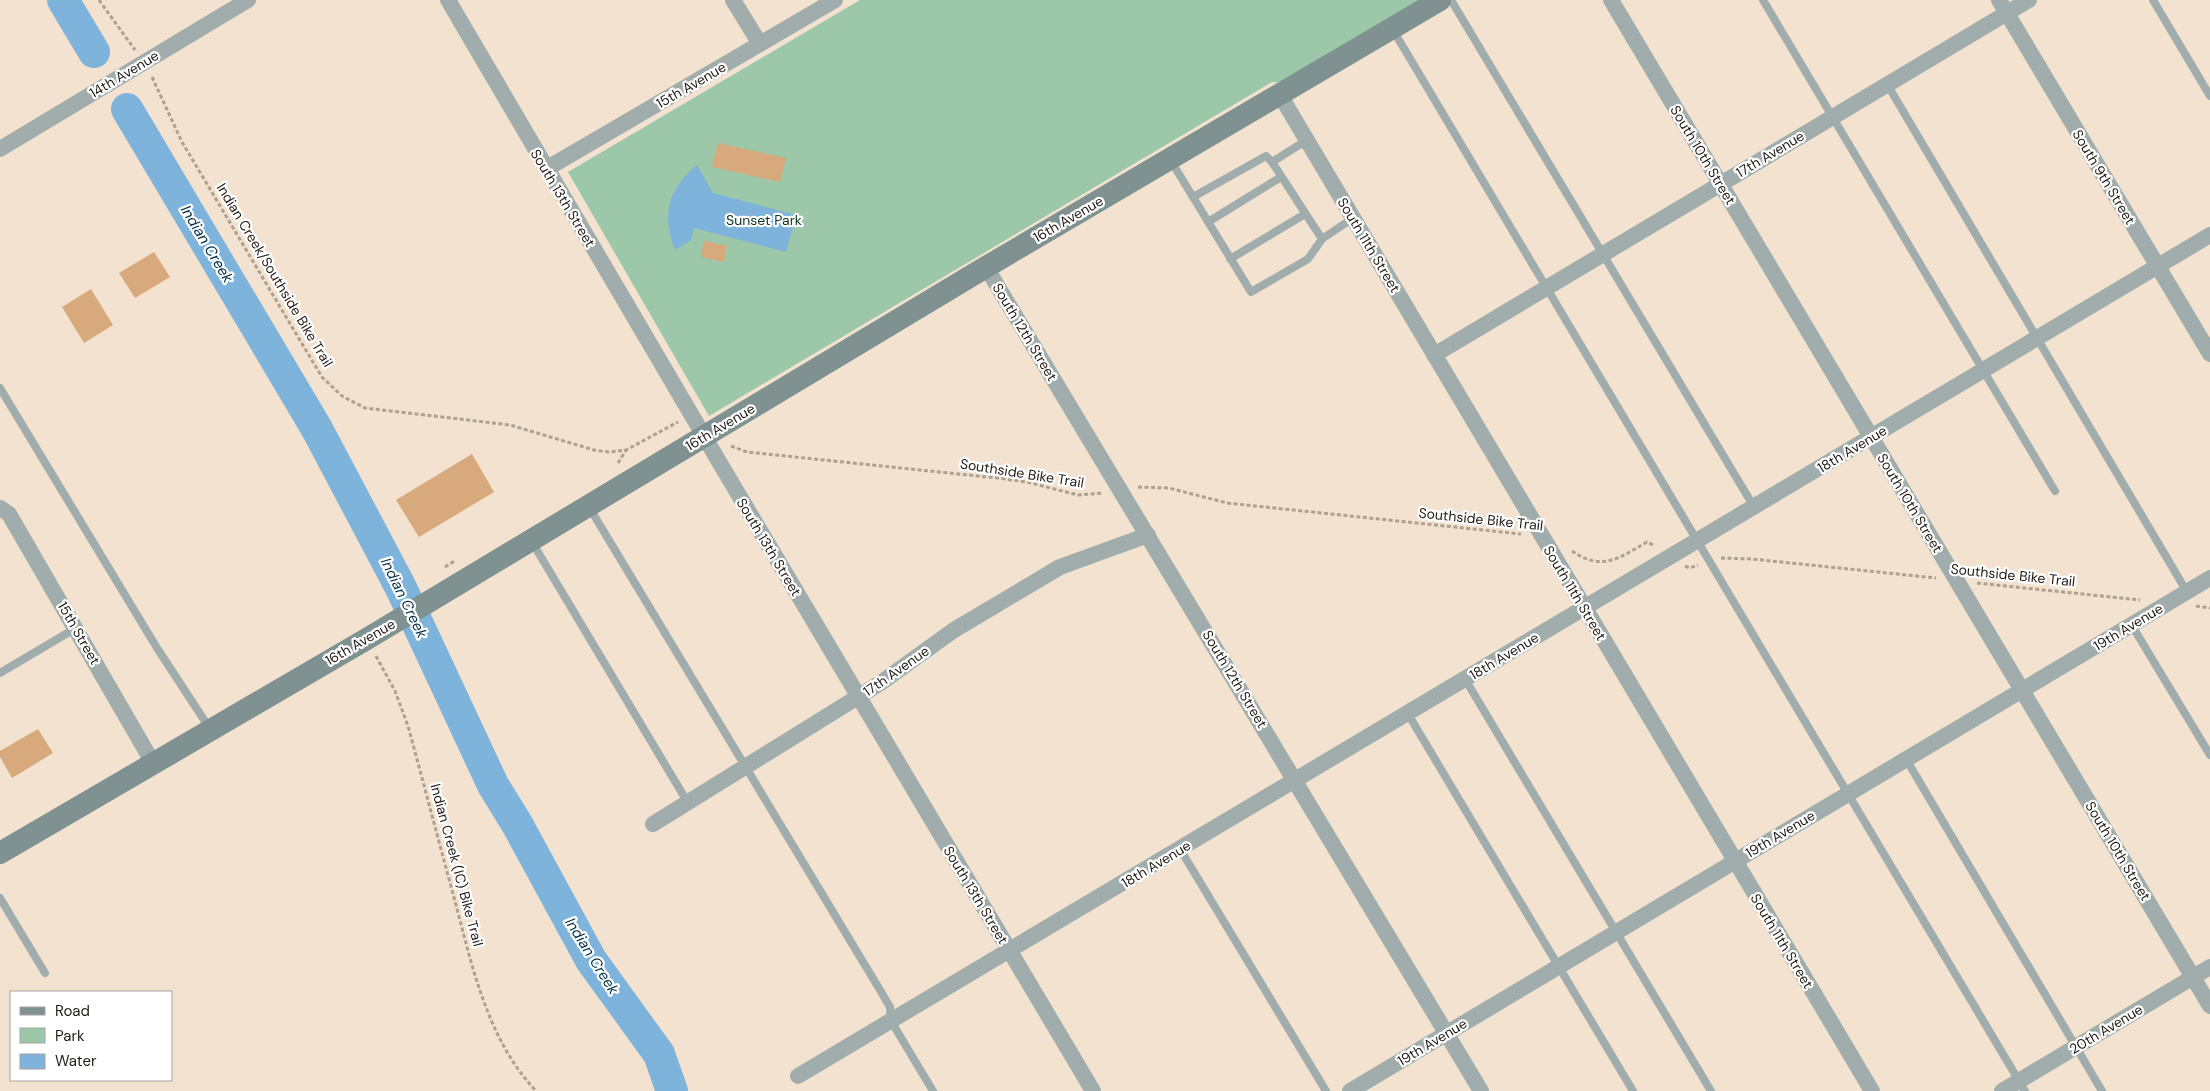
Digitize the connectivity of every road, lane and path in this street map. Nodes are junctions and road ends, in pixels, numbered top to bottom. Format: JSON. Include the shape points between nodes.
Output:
{"nodes":[{"id":1,"x":99,"y":0,"type":"edge"},
{"id":2,"x":248,"y":0,"type":"edge"},
{"id":3,"x":448,"y":0,"type":"edge"},
{"id":4,"x":733,"y":0,"type":"edge"},
{"id":5,"x":835,"y":0,"type":"edge"},
{"id":6,"x":1440,"y":0,"type":"edge"},
{"id":7,"x":1451,"y":0,"type":"edge"},
{"id":8,"x":1611,"y":0,"type":"edge"},
{"id":9,"x":1763,"y":0,"type":"edge"},
{"id":10,"x":2029,"y":0,"type":"edge"},
{"id":11,"x":2153,"y":0,"type":"edge"},
{"id":12,"x":2003,"y":7,"type":"edge"},
{"id":13,"x":1392,"y":28,"type":"junction"},
{"id":14,"x":760,"y":44,"type":"junction"},
{"id":15,"x":143,"y":62,"type":"junction"},
{"id":16,"x":1888,"y":84,"type":"junction"},
{"id":17,"x":1280,"y":94,"type":"junction"},
{"id":18,"x":2210,"y":96,"type":"edge"},
{"id":19,"x":1832,"y":117,"type":"junction"},
{"id":20,"x":1307,"y":140,"type":"junction"},
{"id":21,"x":0,"y":149,"type":"edge"},
{"id":22,"x":1269,"y":159,"type":"junction"},
{"id":23,"x":1170,"y":160,"type":"junction"},
{"id":24,"x":546,"y":169,"type":"junction"},
{"id":25,"x":1281,"y":177,"type":"junction"},
{"id":26,"x":1720,"y":183,"type":"junction"},
{"id":27,"x":1193,"y":198,"type":"junction"},
{"id":28,"x":1305,"y":214,"type":"junction"},
{"id":29,"x":1353,"y":218,"type":"junction"},
{"id":30,"x":1208,"y":222,"type":"junction"},
{"id":31,"x":2210,"y":235,"type":"edge"},
{"id":32,"x":1322,"y":240,"type":"junction"},
{"id":33,"x":1603,"y":254,"type":"junction"},
{"id":34,"x":1230,"y":259,"type":"junction"},
{"id":35,"x":2158,"y":266,"type":"junction"},
{"id":36,"x":986,"y":267,"type":"junction"},
{"id":37,"x":1546,"y":288,"type":"junction"},
{"id":38,"x":2036,"y":339,"type":"junction"},
{"id":39,"x":2210,"y":354,"type":"edge"},
{"id":40,"x":1434,"y":355,"type":"junction"},
{"id":41,"x":1982,"y":371,"type":"junction"},
{"id":42,"x":0,"y":388,"type":"edge"},
{"id":43,"x":666,"y":428,"type":"dead end"},
{"id":44,"x":704,"y":436,"type":"junction"},
{"id":45,"x":1871,"y":437,"type":"junction"},
{"id":46,"x":733,"y":449,"type":"dead end"},
{"id":47,"x":1121,"y":491,"type":"junction"},
{"id":48,"x":2055,"y":491,"type":"dead end"},
{"id":49,"x":588,"y":505,"type":"junction"},
{"id":50,"x":1754,"y":507,"type":"junction"},
{"id":51,"x":0,"y":508,"type":"edge"},
{"id":52,"x":1148,"y":535,"type":"junction"},
{"id":53,"x":1542,"y":537,"type":"junction"},
{"id":54,"x":531,"y":540,"type":"junction"},
{"id":55,"x":1698,"y":540,"type":"junction"},
{"id":56,"x":1670,"y":557,"type":"junction"},
{"id":57,"x":1710,"y":560,"type":"junction"},
{"id":58,"x":2210,"y":578,"type":"edge"},
{"id":59,"x":1956,"y":580,"type":"junction"},
{"id":60,"x":2186,"y":592,"type":"junction"},
{"id":61,"x":2167,"y":603,"type":"junction"},
{"id":62,"x":1584,"y":608,"type":"junction"},
{"id":63,"x":2210,"y":608,"type":"edge"},
{"id":64,"x":2132,"y":624,"type":"junction"},
{"id":65,"x":76,"y":628,"type":"junction"},
{"id":66,"x":365,"y":640,"type":"junction"},
{"id":67,"x":0,"y":673,"type":"edge"},
{"id":68,"x":1465,"y":680,"type":"junction"},
{"id":69,"x":2022,"y":690,"type":"junction"},
{"id":70,"x":858,"y":697,"type":"junction"},
{"id":71,"x":1408,"y":714,"type":"junction"},
{"id":72,"x":210,"y":729,"type":"junction"},
{"id":73,"x":2210,"y":754,"type":"edge"},
{"id":74,"x":1906,"y":759,"type":"junction"},
{"id":75,"x":154,"y":763,"type":"junction"},
{"id":76,"x":745,"y":767,"type":"junction"},
{"id":77,"x":1296,"y":780,"type":"junction"},
{"id":78,"x":1849,"y":793,"type":"junction"},
{"id":79,"x":688,"y":802,"type":"junction"},
{"id":80,"x":653,"y":824,"type":"dead end"},
{"id":81,"x":1180,"y":850,"type":"junction"},
{"id":82,"x":0,"y":853,"type":"edge"},
{"id":83,"x":1734,"y":862,"type":"junction"},
{"id":84,"x":0,"y":898,"type":"edge"},
{"id":85,"x":1616,"y":932,"type":"junction"},
{"id":86,"x":1009,"y":951,"type":"junction"},
{"id":87,"x":1558,"y":967,"type":"junction"},
{"id":88,"x":2210,"y":967,"type":"edge"},
{"id":89,"x":45,"y":973,"type":"dead end"},
{"id":90,"x":2193,"y":977,"type":"junction"},
{"id":91,"x":2210,"y":1006,"type":"edge"},
{"id":92,"x":891,"y":1021,"type":"junction"},
{"id":93,"x":1447,"y":1033,"type":"junction"},
{"id":94,"x":2076,"y":1047,"type":"junction"},
{"id":95,"x":798,"y":1076,"type":"dead end"},
{"id":96,"x":2022,"y":1086,"type":"edge"},
{"id":97,"x":536,"y":1091,"type":"edge"},
{"id":98,"x":933,"y":1091,"type":"edge"},
{"id":99,"x":1093,"y":1091,"type":"edge"},
{"id":100,"x":1326,"y":1091,"type":"edge"},
{"id":101,"x":1350,"y":1091,"type":"edge"},
{"id":102,"x":1481,"y":1091,"type":"edge"},
{"id":103,"x":1633,"y":1091,"type":"edge"},
{"id":104,"x":1711,"y":1091,"type":"edge"},
{"id":105,"x":1872,"y":1091,"type":"edge"},
{"id":106,"x":2002,"y":1091,"type":"edge"},
{"id":107,"x":2102,"y":1091,"type":"edge"}],
"edges":[{"from":1,"to":15,"type":"path"},
{"from":2,"to":15,"type":"street","name":"14th Avenue"},
{"from":3,"to":24,"type":"street","name":"South 13th Street"},
{"from":4,"to":14,"type":"street"},
{"from":5,"to":14,"type":"street","name":"15th Avenue"},
{"from":6,"to":13,"type":"street","name":"16th Avenue"},
{"from":7,"to":33,"type":"lane"},
{"from":8,"to":26,"type":"street","name":"South 10th Street"},
{"from":9,"to":19,"type":"lane"},
{"from":10,"to":12,"type":"street","name":"17th Avenue"},
{"from":11,"to":18,"type":"lane"},
{"from":12,"to":16,"type":"street","name":"17th Avenue"},
{"from":12,"to":35,"type":"street","name":"South 9th Street"},
{"from":13,"to":17,"type":"street","name":"16th Avenue"},
{"from":13,"to":37,"type":"lane"},
{"from":14,"to":24,"type":"street","name":"15th Avenue"},
{"from":15,"to":21,"type":"street","name":"14th Avenue"},
{"from":15,"to":43,"type":"path","name":"Indian Creek/Southside Bike Trail","via":[[182,142],[295,332],[322,376],[342,396],[365,408],[510,425],[609,452],[626,450]]},
{"from":16,"to":19,"type":"street","name":"17th Avenue"},
{"from":16,"to":38,"type":"lane"},
{"from":17,"to":20,"type":"street","name":"South 11th Street"},
{"from":17,"to":23,"type":"street","name":"16th Avenue"},
{"from":19,"to":26,"type":"street","name":"17th Avenue"},
{"from":19,"to":41,"type":"lane"},
{"from":20,"to":22,"type":"lane"},
{"from":20,"to":29,"type":"street","name":"South 11th Street"},
{"from":22,"to":25,"type":"lane"},
{"from":22,"to":27,"type":"lane"},
{"from":23,"to":27,"type":"lane"},
{"from":23,"to":36,"type":"street","name":"16th Avenue"},
{"from":24,"to":44,"type":"street","name":"South 13th Street"},
{"from":25,"to":28,"type":"lane"},
{"from":25,"to":30,"type":"lane"},
{"from":26,"to":33,"type":"street","name":"17th Avenue"},
{"from":26,"to":45,"type":"street","name":"South 10th Street"},
{"from":27,"to":30,"type":"lane"},
{"from":28,"to":32,"type":"lane"},
{"from":28,"to":34,"type":"lane"},
{"from":29,"to":32,"type":"lane"},
{"from":29,"to":40,"type":"street","name":"South 11th Street"},
{"from":30,"to":34,"type":"lane"},
{"from":31,"to":35,"type":"street","name":"18th Avenue"},
{"from":32,"to":34,"type":"lane","via":[[1308,260],[1251,292]]},
{"from":33,"to":37,"type":"street","name":"17th Avenue"},
{"from":33,"to":50,"type":"lane"},
{"from":35,"to":38,"type":"street","name":"18th Avenue"},
{"from":35,"to":39,"type":"street","name":"South 9th Street"},
{"from":36,"to":44,"type":"street","name":"16th Avenue"},
{"from":36,"to":47,"type":"street","name":"South 12th Street"},
{"from":37,"to":40,"type":"street","name":"17th Avenue"},
{"from":37,"to":55,"type":"lane"},
{"from":38,"to":41,"type":"street","name":"18th Avenue"},
{"from":38,"to":60,"type":"lane"},
{"from":40,"to":53,"type":"street","name":"South 11th Street"},
{"from":41,"to":45,"type":"street","name":"18th Avenue"},
{"from":41,"to":48,"type":"lane"},
{"from":42,"to":72,"type":"lane","via":[[157,648]]},
{"from":44,"to":49,"type":"street","name":"16th Avenue"},
{"from":44,"to":70,"type":"street","name":"South 13th Street"},
{"from":45,"to":50,"type":"street","name":"18th Avenue"},
{"from":45,"to":59,"type":"street","name":"South 10th Street"},
{"from":46,"to":47,"type":"path","name":"Southside Bike Trail","via":[[1005,479],[1078,495]]},
{"from":47,"to":52,"type":"street","name":"South 12th Street"},
{"from":47,"to":53,"type":"path","name":"Southside Bike Trail","via":[[1155,486],[1227,503]]},
{"from":49,"to":54,"type":"street","name":"16th Avenue"},
{"from":49,"to":76,"type":"lane"},
{"from":50,"to":55,"type":"street","name":"18th Avenue"},
{"from":51,"to":65,"type":"street","name":"15th Street","via":[[9,514]]},
{"from":52,"to":70,"type":"street","name":"17th Avenue","via":[[1060,568],[954,630]]},
{"from":52,"to":77,"type":"street","name":"South 12th Street"},
{"from":53,"to":56,"type":"path","name":"Southside Bike Trail","via":[[1557,540],[1592,562],[1612,561],[1647,542]]},
{"from":53,"to":62,"type":"street","name":"South 11th Street"},
{"from":54,"to":66,"type":"street","name":"16th Avenue"},
{"from":54,"to":79,"type":"lane"},
{"from":55,"to":56,"type":"street","name":"18th Avenue"},
{"from":55,"to":57,"type":"lane"},
{"from":56,"to":57,"type":"path","name":"Southside Bike Trail","via":[[1690,568]]},
{"from":56,"to":62,"type":"street","name":"18th Avenue"},
{"from":57,"to":59,"type":"path","name":"Southside Bike Trail","via":[[1728,557]]},
{"from":57,"to":78,"type":"lane"},
{"from":58,"to":60,"type":"street","name":"19th Avenue"},
{"from":59,"to":61,"type":"path","name":"Southside Bike Trail"},
{"from":59,"to":69,"type":"street","name":"South 10th Street"},
{"from":60,"to":61,"type":"street","name":"19th Avenue"},
{"from":61,"to":63,"type":"path","name":"Southside Bike Trail"},
{"from":61,"to":64,"type":"street","name":"19th Avenue"},
{"from":62,"to":68,"type":"street","name":"18th Avenue"},
{"from":62,"to":83,"type":"street","name":"South 11th Street"},
{"from":64,"to":69,"type":"street","name":"19th Avenue"},
{"from":64,"to":73,"type":"lane"},
{"from":65,"to":67,"type":"lane"},
{"from":65,"to":75,"type":"street","name":"15th Street"},
{"from":66,"to":72,"type":"street","name":"16th Avenue"},
{"from":66,"to":97,"type":"path","name":"Indian Creek (IC) Bike Trail","via":[[392,685],[408,726],[471,959],[493,1027],[512,1060]]},
{"from":68,"to":71,"type":"street","name":"18th Avenue"},
{"from":68,"to":85,"type":"lane"},
{"from":69,"to":74,"type":"street","name":"19th Avenue"},
{"from":69,"to":90,"type":"street","name":"South 10th Street"},
{"from":70,"to":76,"type":"street","name":"17th Avenue"},
{"from":70,"to":86,"type":"street","name":"South 13th Street"},
{"from":71,"to":77,"type":"street","name":"18th Avenue"},
{"from":71,"to":87,"type":"lane"},
{"from":72,"to":75,"type":"street","name":"16th Avenue"},
{"from":74,"to":78,"type":"street","name":"19th Avenue"},
{"from":74,"to":94,"type":"lane"},
{"from":75,"to":82,"type":"street","name":"16th Avenue"},
{"from":76,"to":79,"type":"street","name":"17th Avenue"},
{"from":76,"to":92,"type":"lane","via":[[890,1007]]},
{"from":77,"to":81,"type":"street","name":"18th Avenue"},
{"from":77,"to":93,"type":"street","name":"South 12th Street"},
{"from":78,"to":83,"type":"street","name":"19th Avenue"},
{"from":78,"to":96,"type":"lane"},
{"from":79,"to":80,"type":"street","name":"17th Avenue"},
{"from":81,"to":86,"type":"street","name":"18th Avenue"},
{"from":81,"to":100,"type":"lane"},
{"from":83,"to":85,"type":"street","name":"19th Avenue"},
{"from":83,"to":105,"type":"street","name":"South 11th Street"},
{"from":84,"to":89,"type":"lane"},
{"from":85,"to":87,"type":"street","name":"19th Avenue"},
{"from":85,"to":104,"type":"lane"},
{"from":86,"to":92,"type":"street","name":"18th Avenue"},
{"from":86,"to":99,"type":"street","name":"South 13th Street"},
{"from":87,"to":93,"type":"street","name":"19th Avenue"},
{"from":87,"to":103,"type":"lane"},
{"from":88,"to":90,"type":"street","name":"20th Avenue"},
{"from":90,"to":91,"type":"street","name":"South 10th Street"},
{"from":90,"to":94,"type":"street","name":"20th Avenue"},
{"from":92,"to":95,"type":"street","name":"18th Avenue"},
{"from":92,"to":98,"type":"lane"},
{"from":93,"to":101,"type":"street","name":"19th Avenue"},
{"from":93,"to":102,"type":"street","name":"South 12th Street"},
{"from":94,"to":96,"type":"street","name":"20th Avenue"},
{"from":94,"to":107,"type":"lane"},
{"from":96,"to":106,"type":"street","name":"20th Avenue"}]}
